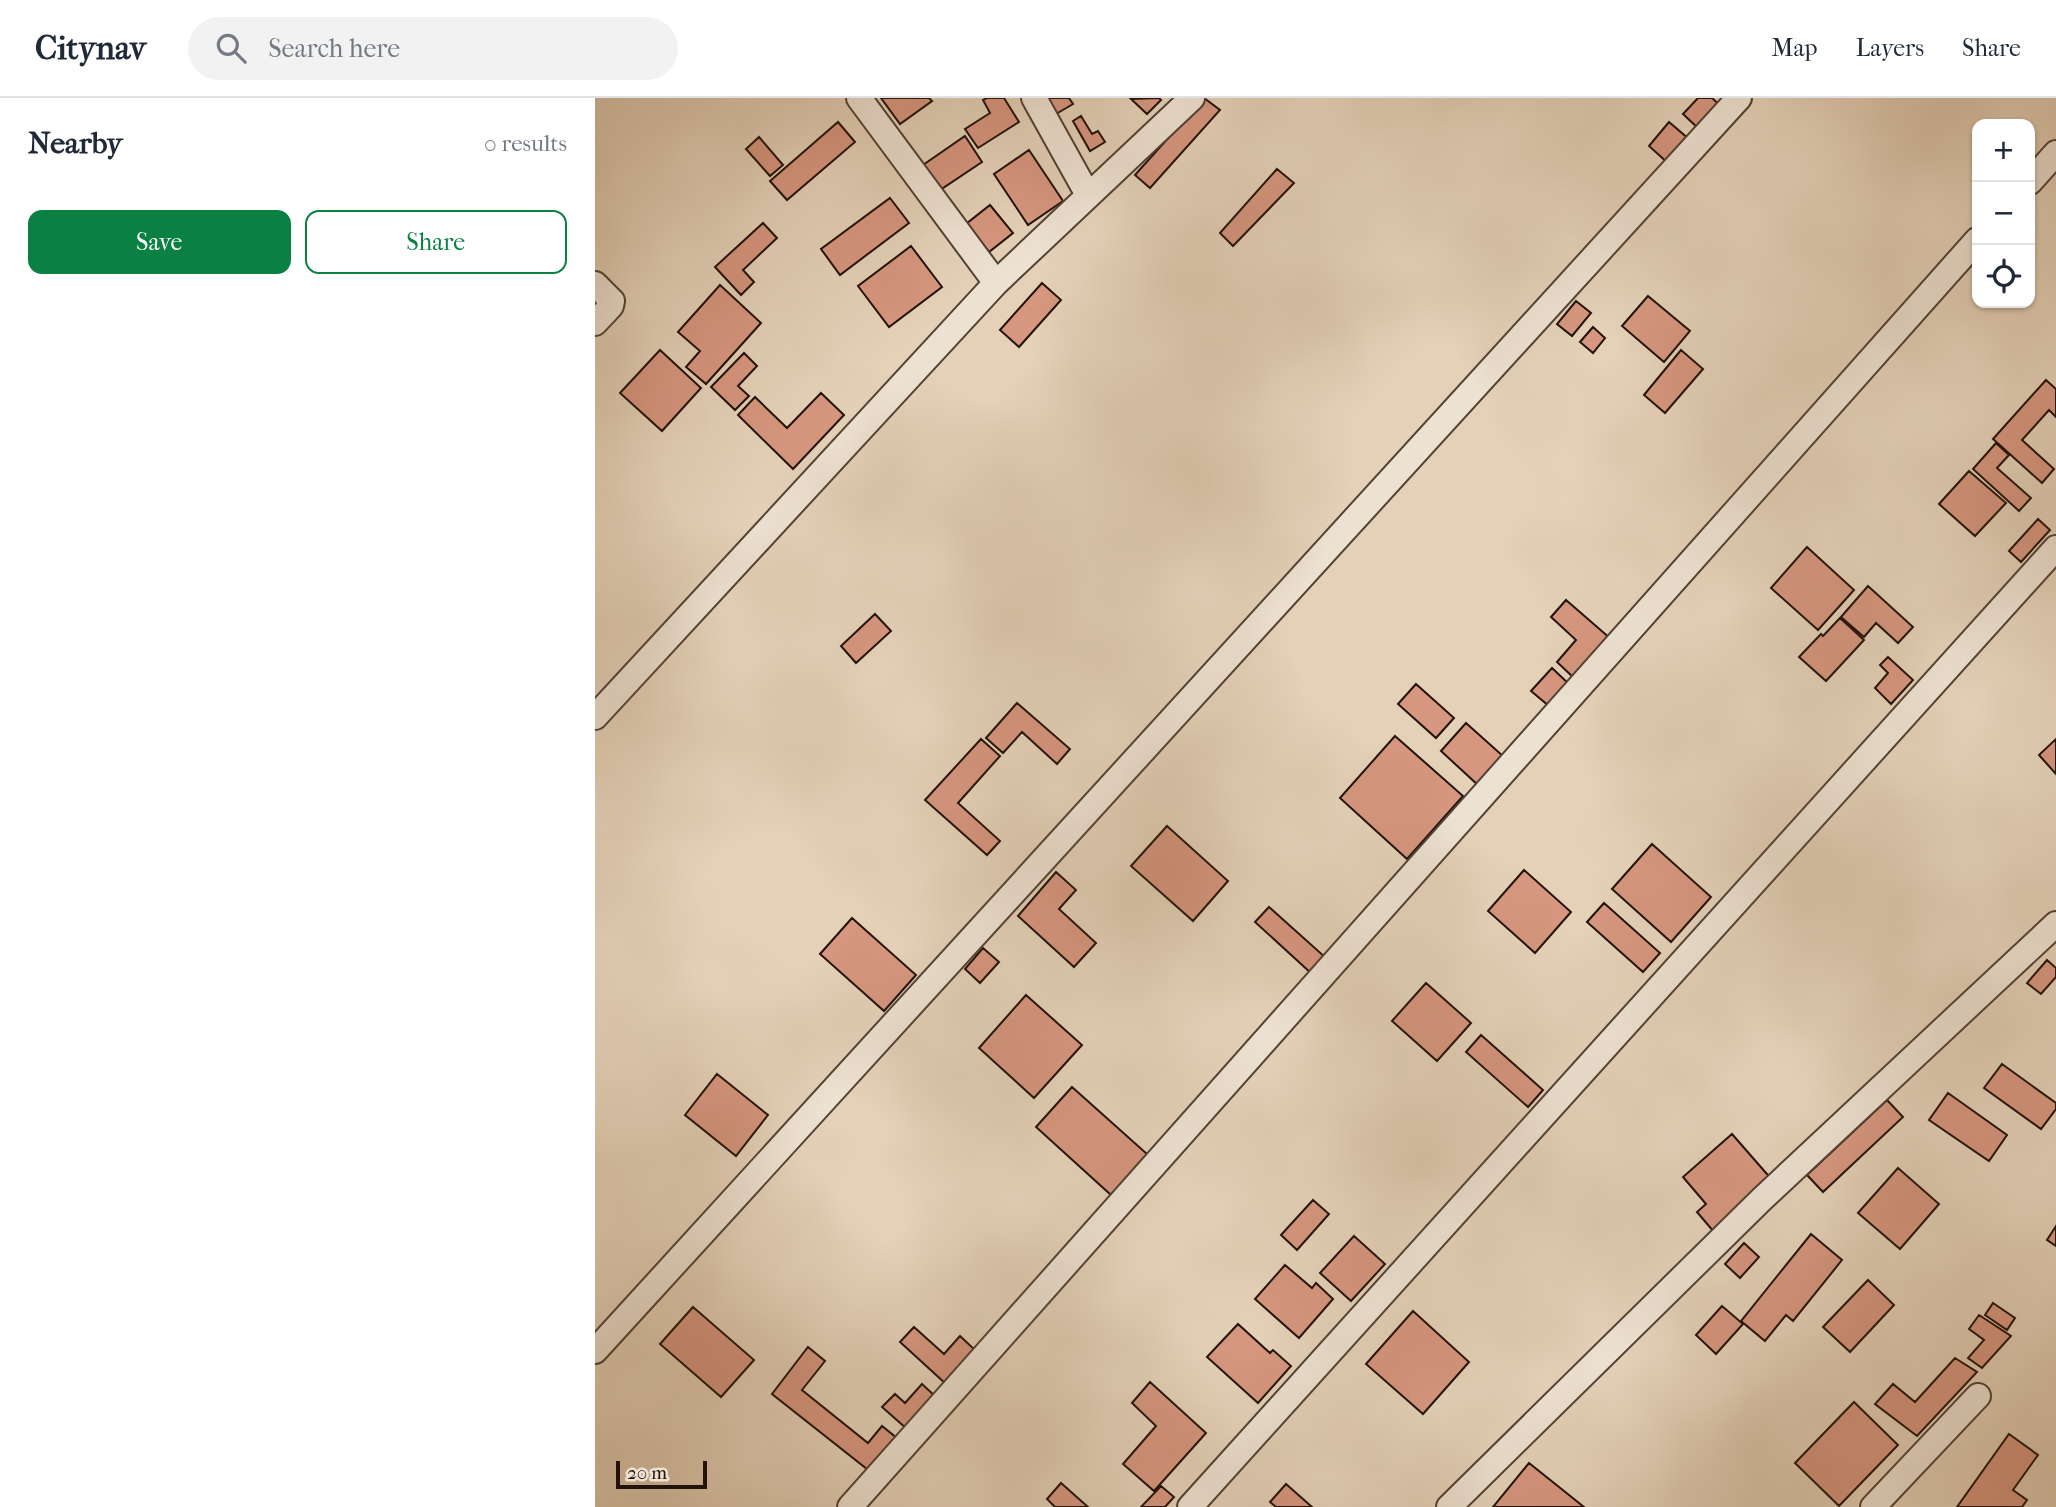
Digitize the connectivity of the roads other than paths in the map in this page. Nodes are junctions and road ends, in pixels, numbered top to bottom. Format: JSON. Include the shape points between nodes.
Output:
{"nodes":[{"id":1,"x":859,"y":98,"type":"edge"},
{"id":2,"x":1034,"y":98,"type":"edge"},
{"id":3,"x":1192,"y":98,"type":"edge"},
{"id":4,"x":1739,"y":98,"type":"edge"},
{"id":5,"x":2056,"y":153,"type":"edge"},
{"id":6,"x":2035,"y":176,"type":"edge"},
{"id":7,"x":1088,"y":195,"type":"junction"},
{"id":8,"x":1973,"y":245,"type":"edge"},
{"id":9,"x":996,"y":283,"type":"junction"},
{"id":10,"x":595,"y":284,"type":"edge"},
{"id":11,"x":595,"y":323,"type":"edge"},
{"id":12,"x":2056,"y":548,"type":"edge"},
{"id":13,"x":595,"y":717,"type":"edge"},
{"id":14,"x":2056,"y":924,"type":"edge"},
{"id":15,"x":595,"y":1351,"type":"edge"},
{"id":16,"x":1978,"y":1396,"type":"dead end"},
{"id":17,"x":850,"y":1507,"type":"edge"},
{"id":18,"x":1190,"y":1507,"type":"edge"},
{"id":19,"x":1449,"y":1507,"type":"edge"},
{"id":20,"x":1873,"y":1507,"type":"edge"}],
"edges":[{"from":1,"to":9,"type":"street"},
{"from":2,"to":7,"type":"street"},
{"from":3,"to":7,"type":"street"},
{"from":4,"to":15,"type":"street"},
{"from":5,"to":6,"type":"street"},
{"from":7,"to":9,"type":"street"},
{"from":8,"to":17,"type":"street"},
{"from":9,"to":13,"type":"street"},
{"from":10,"to":11,"type":"street","via":[[612,301]]},
{"from":12,"to":18,"type":"street"},
{"from":14,"to":19,"type":"street","via":[[1762,1199]]},
{"from":16,"to":20,"type":"street"}]}
